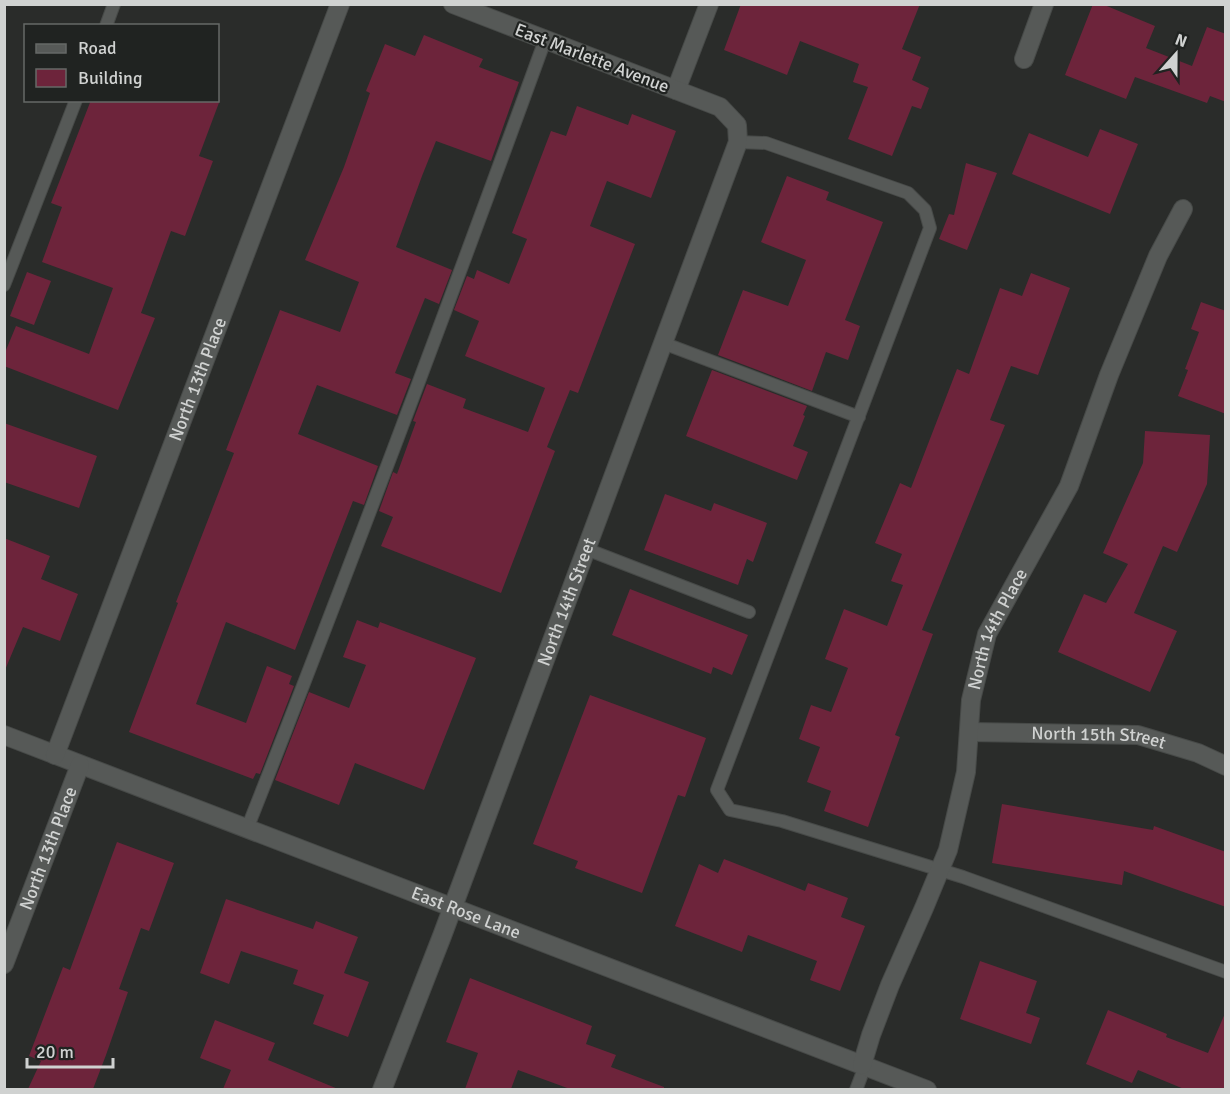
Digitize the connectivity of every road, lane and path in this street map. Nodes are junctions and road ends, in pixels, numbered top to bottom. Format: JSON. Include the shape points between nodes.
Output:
{"nodes":[{"id":1,"x":114,"y":4,"type":"edge"},
{"id":2,"x":340,"y":4,"type":"edge"},
{"id":3,"x":453,"y":4,"type":"edge"},
{"id":4,"x":709,"y":4,"type":"edge"},
{"id":5,"x":1044,"y":4,"type":"edge"},
{"id":6,"x":107,"y":24,"type":"edge"},
{"id":7,"x":546,"y":40,"type":"junction"},
{"id":8,"x":1024,"y":59,"type":"dead end"},
{"id":9,"x":676,"y":90,"type":"junction"},
{"id":10,"x":75,"y":102,"type":"edge"},
{"id":11,"x":738,"y":142,"type":"junction"},
{"id":12,"x":1183,"y":209,"type":"dead end"},
{"id":13,"x":4,"y":285,"type":"edge"},
{"id":14,"x":663,"y":343,"type":"junction"},
{"id":15,"x":859,"y":417,"type":"junction"},
{"id":16,"x":585,"y":549,"type":"junction"},
{"id":17,"x":748,"y":612,"type":"dead end"},
{"id":18,"x":969,"y":732,"type":"junction"},
{"id":19,"x":4,"y":735,"type":"edge"},
{"id":20,"x":55,"y":755,"type":"junction"},
{"id":21,"x":80,"y":765,"type":"junction"},
{"id":22,"x":1226,"y":766,"type":"edge"},
{"id":23,"x":247,"y":830,"type":"junction"},
{"id":24,"x":940,"y":870,"type":"junction"},
{"id":25,"x":452,"y":908,"type":"junction"},
{"id":26,"x":4,"y":964,"type":"edge"},
{"id":27,"x":1226,"y":972,"type":"edge"},
{"id":28,"x":864,"y":1065,"type":"junction"},
{"id":29,"x":382,"y":1089,"type":"edge"},
{"id":30,"x":856,"y":1089,"type":"edge"},
{"id":31,"x":927,"y":1089,"type":"edge"}],
"edges":[{"from":1,"to":6,"type":"lane"},
{"from":2,"to":20,"type":"street","name":"North 13th Place"},
{"from":3,"to":7,"type":"street","name":"East Marlette Avenue"},
{"from":4,"to":9,"type":"street"},
{"from":5,"to":8,"type":"street"},
{"from":7,"to":9,"type":"street","name":"East Marlette Avenue"},
{"from":7,"to":23,"type":"lane","via":[[438,334]]},
{"from":9,"to":11,"type":"street","name":"East Marlette Avenue","via":[[720,107],[737,126]]},
{"from":10,"to":13,"type":"lane"},
{"from":11,"to":14,"type":"street","name":"North 14th Street"},
{"from":11,"to":15,"type":"lane","via":[[766,143],[908,193],[925,210],[930,228]]},
{"from":12,"to":18,"type":"street","name":"North 14th Place","via":[[1158,256],[1118,353],[1069,486],[987,634],[970,700]]},
{"from":14,"to":15,"type":"lane"},
{"from":14,"to":16,"type":"street","name":"North 14th Street"},
{"from":15,"to":24,"type":"lane","via":[[717,790],[730,810],[782,821]]},
{"from":16,"to":17,"type":"lane"},
{"from":16,"to":25,"type":"street","name":"North 14th Street"},
{"from":18,"to":22,"type":"street","name":"North 15th Street","via":[[1138,735]]},
{"from":18,"to":24,"type":"street","name":"North 14th Place","via":[[966,772]]},
{"from":19,"to":20,"type":"street","name":"East Rose Lane"},
{"from":20,"to":21,"type":"street","name":"East Rose Lane"},
{"from":21,"to":23,"type":"street","name":"East Rose Lane"},
{"from":21,"to":26,"type":"street","name":"North 13th Place"},
{"from":23,"to":25,"type":"street","name":"East Rose Lane"},
{"from":24,"to":27,"type":"lane"},
{"from":24,"to":28,"type":"street","name":"North 14th Place","via":[[890,986]]},
{"from":25,"to":28,"type":"street","name":"East Rose Lane"},
{"from":25,"to":29,"type":"street","name":"North 14th Street"},
{"from":28,"to":30,"type":"lane"},
{"from":28,"to":31,"type":"street","name":"East Rose Lane"}]}
